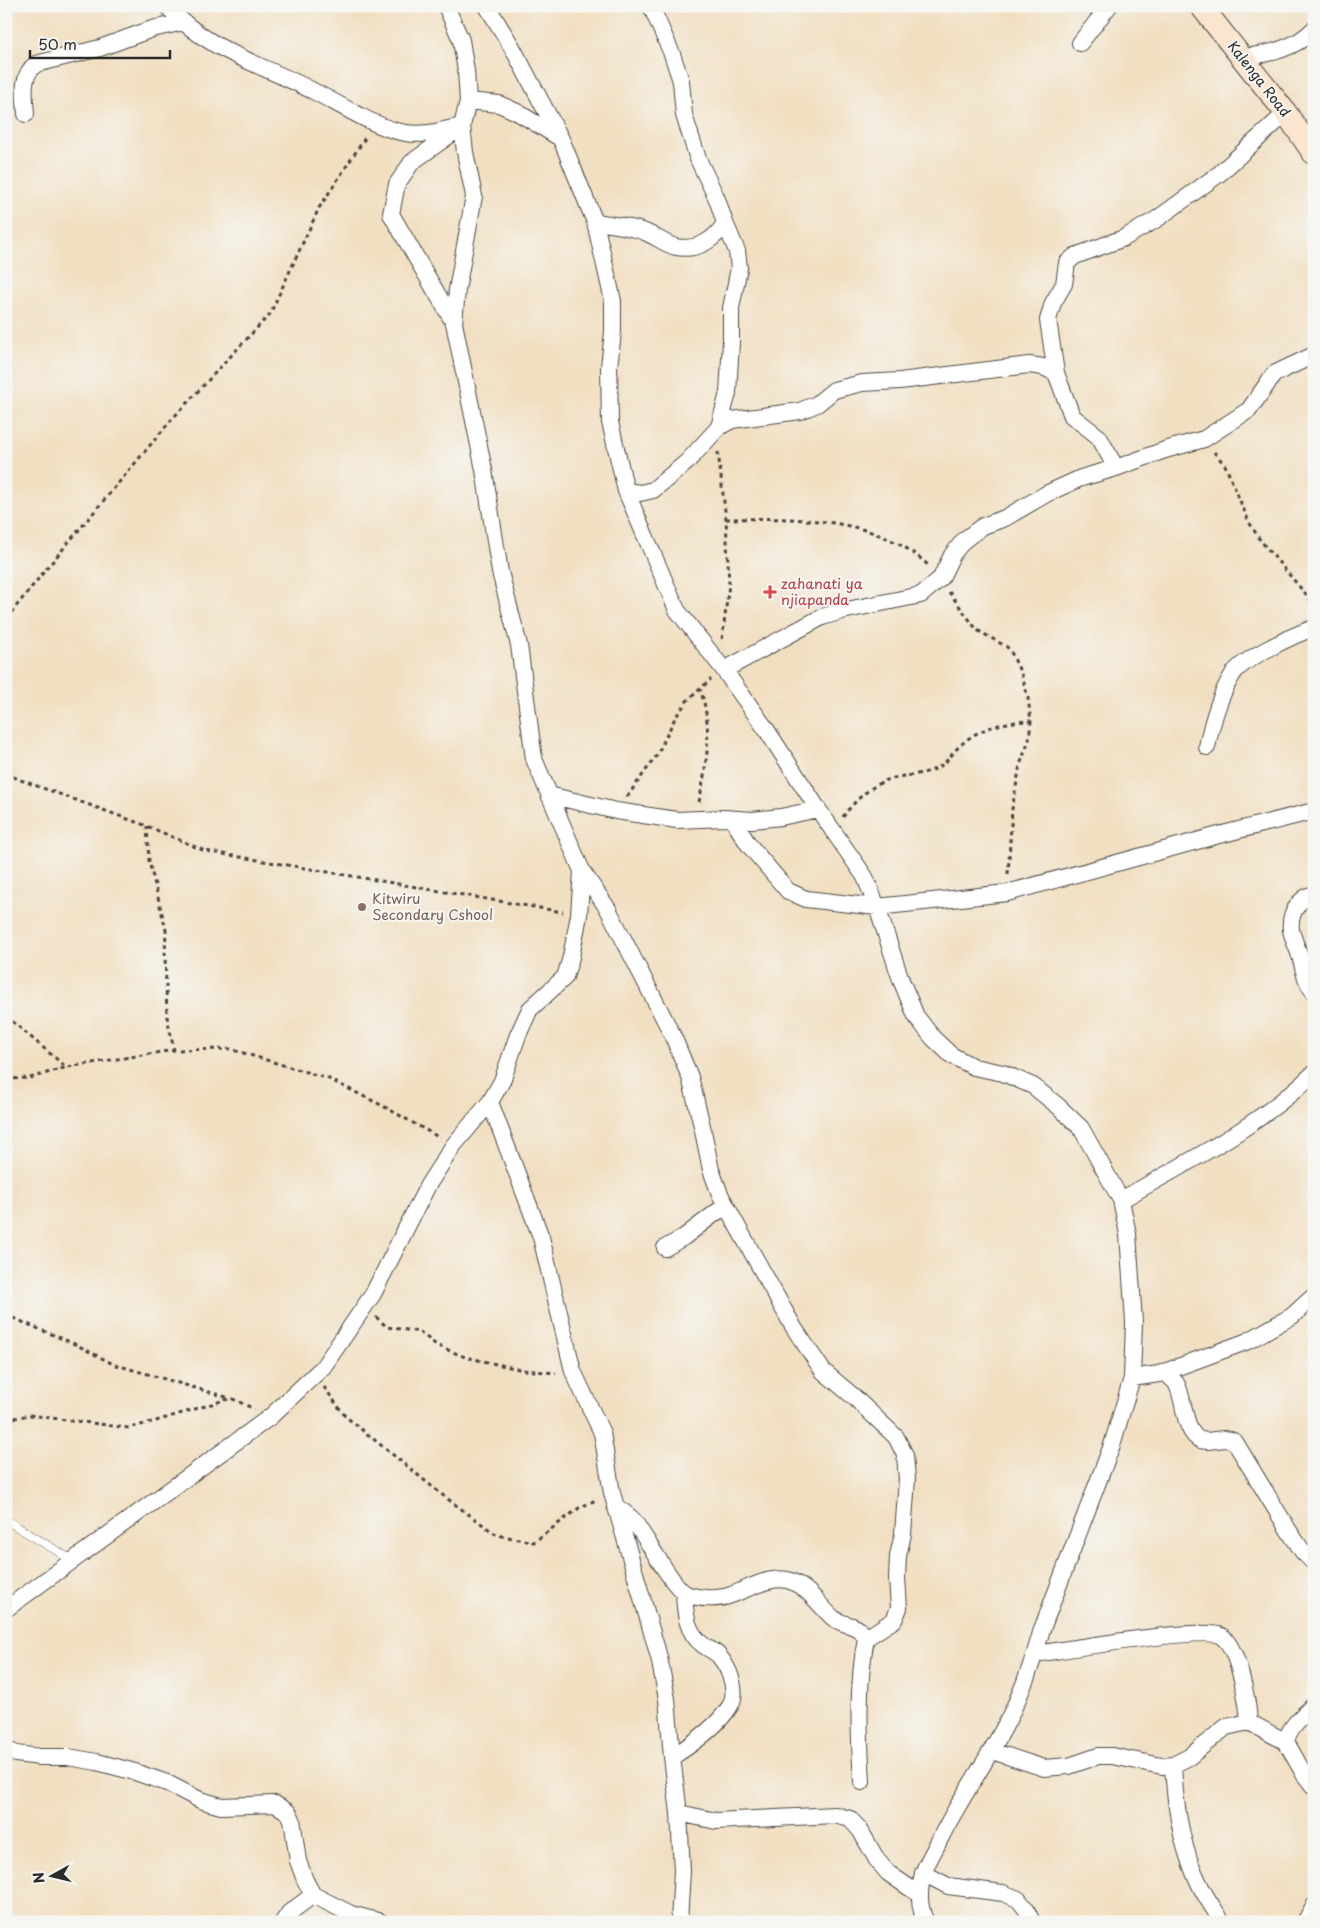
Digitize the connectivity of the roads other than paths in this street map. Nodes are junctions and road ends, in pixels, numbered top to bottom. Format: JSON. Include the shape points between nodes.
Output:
{"nodes":[{"id":1,"x":167,"y":6,"type":"edge"},
{"id":2,"x":446,"y":6,"type":"edge"},
{"id":3,"x":487,"y":6,"type":"edge"},
{"id":4,"x":651,"y":6,"type":"edge"},
{"id":5,"x":1109,"y":6,"type":"edge"},
{"id":6,"x":1201,"y":6,"type":"edge"},
{"id":7,"x":184,"y":22,"type":"junction"},
{"id":8,"x":1314,"y":29,"type":"edge"},
{"id":9,"x":1080,"y":43,"type":"dead end"},
{"id":10,"x":1243,"y":57,"type":"junction"},
{"id":11,"x":468,"y":101,"type":"junction"},
{"id":12,"x":1286,"y":113,"type":"junction"},
{"id":13,"x":26,"y":114,"type":"dead end"},
{"id":14,"x":462,"y":126,"type":"junction"},
{"id":15,"x":561,"y":139,"type":"junction"},
{"id":16,"x":1314,"y":154,"type":"edge"},
{"id":17,"x":595,"y":222,"type":"junction"},
{"id":18,"x":725,"y":223,"type":"junction"},
{"id":19,"x":454,"y":323,"type":"junction"},
{"id":20,"x":1314,"y":355,"type":"edge"},
{"id":21,"x":1056,"y":373,"type":"junction"},
{"id":22,"x":719,"y":427,"type":"junction"},
{"id":23,"x":1116,"y":468,"type":"junction"},
{"id":24,"x":626,"y":491,"type":"junction"},
{"id":25,"x":1314,"y":628,"type":"edge"},
{"id":26,"x":721,"y":666,"type":"junction"},
{"id":27,"x":1207,"y":747,"type":"dead end"},
{"id":28,"x":549,"y":795,"type":"junction"},
{"id":29,"x":818,"y":809,"type":"junction"},
{"id":30,"x":1314,"y":811,"type":"edge"},
{"id":31,"x":734,"y":819,"type":"junction"},
{"id":32,"x":582,"y":871,"type":"junction"},
{"id":33,"x":1314,"y":894,"type":"edge"},
{"id":34,"x":877,"y":907,"type":"junction"},
{"id":35,"x":1314,"y":992,"type":"edge"},
{"id":36,"x":1314,"y":1073,"type":"edge"},
{"id":37,"x":490,"y":1102,"type":"junction"},
{"id":38,"x":1121,"y":1200,"type":"junction"},
{"id":39,"x":726,"y":1205,"type":"junction"},
{"id":40,"x":665,"y":1248,"type":"dead end"},
{"id":41,"x":1314,"y":1296,"type":"edge"},
{"id":42,"x":1165,"y":1372,"type":"junction"},
{"id":43,"x":1132,"y":1378,"type":"junction"},
{"id":44,"x":614,"y":1499,"type":"junction"},
{"id":45,"x":6,"y":1520,"type":"edge"},
{"id":46,"x":72,"y":1560,"type":"junction"},
{"id":47,"x":1314,"y":1563,"type":"edge"},
{"id":48,"x":684,"y":1593,"type":"junction"},
{"id":49,"x":6,"y":1609,"type":"edge"},
{"id":50,"x":866,"y":1638,"type":"junction"},
{"id":51,"x":1035,"y":1654,"type":"junction"},
{"id":52,"x":1314,"y":1705,"type":"edge"},
{"id":53,"x":1249,"y":1722,"type":"junction"},
{"id":54,"x":1286,"y":1742,"type":"junction"},
{"id":55,"x":6,"y":1749,"type":"edge"},
{"id":56,"x":992,"y":1751,"type":"junction"},
{"id":57,"x":672,"y":1757,"type":"junction"},
{"id":58,"x":1173,"y":1765,"type":"junction"},
{"id":59,"x":862,"y":1782,"type":"dead end"},
{"id":60,"x":1314,"y":1787,"type":"edge"},
{"id":61,"x":679,"y":1813,"type":"junction"},
{"id":62,"x":923,"y":1873,"type":"junction"},
{"id":63,"x":920,"y":1894,"type":"junction"},
{"id":64,"x":313,"y":1895,"type":"junction"},
{"id":65,"x":1314,"y":1906,"type":"edge"},
{"id":66,"x":920,"y":1919,"type":"edge"},
{"id":67,"x":283,"y":1922,"type":"edge"},
{"id":68,"x":381,"y":1922,"type":"edge"},
{"id":69,"x":679,"y":1922,"type":"edge"},
{"id":70,"x":1032,"y":1922,"type":"edge"},
{"id":71,"x":1222,"y":1922,"type":"edge"},
{"id":72,"x":1305,"y":1922,"type":"edge"}],
"edges":[{"from":1,"to":7,"type":"street"},
{"from":2,"to":11,"type":"street","via":[[460,40]]},
{"from":3,"to":15,"type":"street"},
{"from":4,"to":18,"type":"street","via":[[681,81],[686,122],[698,159]]},
{"from":5,"to":9,"type":"street"},
{"from":6,"to":10,"type":"main road","name":"Kalenga Road"},
{"from":7,"to":13,"type":"street","via":[[36,64],[26,77]]},
{"from":7,"to":14,"type":"street","via":[[220,49],[298,83],[375,123],[405,133],[427,134]]},
{"from":8,"to":10,"type":"street","via":[[1295,44],[1273,53]]},
{"from":10,"to":12,"type":"main road","name":"Kalenga Road"},
{"from":11,"to":14,"type":"street"},
{"from":11,"to":15,"type":"street","via":[[499,104]]},
{"from":12,"to":16,"type":"main road","name":"Kalenga Road"},
{"from":12,"to":21,"type":"street","via":[[1219,174],[1157,219],[1124,238],[1066,262],[1064,284],[1048,320]]},
{"from":14,"to":19,"type":"street","via":[[474,196],[456,290]]},
{"from":14,"to":19,"type":"street","via":[[412,162],[396,184],[391,214]]},
{"from":15,"to":17,"type":"street"},
{"from":17,"to":18,"type":"street","via":[[628,227],[677,247],[689,248],[713,239]]},
{"from":17,"to":24,"type":"street","via":[[613,301],[610,422]]},
{"from":18,"to":22,"type":"street","via":[[737,251],[738,268],[731,308],[728,393]]},
{"from":19,"to":28,"type":"street","via":[[484,470],[500,572],[519,645],[534,759]]},
{"from":20,"to":23,"type":"street","via":[[1274,374],[1249,410],[1204,440]]},
{"from":21,"to":22,"type":"street","via":[[1029,365],[900,382],[862,383],[834,390],[805,410],[732,420]]},
{"from":21,"to":23,"type":"street","via":[[1072,416],[1099,438]]},
{"from":22,"to":24,"type":"street","via":[[687,462],[653,490],[640,493]]},
{"from":23,"to":26,"type":"street","via":[[1082,478],[983,526],[964,540],[941,578],[925,592],[911,598],[822,617],[781,641]]},
{"from":24,"to":26,"type":"street","via":[[677,610]]},
{"from":25,"to":27,"type":"street","via":[[1274,645],[1234,672],[1219,703]]},
{"from":26,"to":29,"type":"street"},
{"from":28,"to":31,"type":"street","via":[[616,811],[677,820]]},
{"from":28,"to":32,"type":"street"},
{"from":29,"to":31,"type":"street","via":[[763,820]]},
{"from":29,"to":34,"type":"street","via":[[865,877]]},
{"from":30,"to":34,"type":"street","via":[[1006,893]]},
{"from":31,"to":34,"type":"street","via":[[749,845],[788,892],[806,899]]},
{"from":32,"to":37,"type":"street","via":[[579,915],[565,977],[530,1009],[502,1081]]},
{"from":32,"to":39,"type":"street","via":[[608,909],[673,1036],[690,1077],[711,1170]]},
{"from":33,"to":35,"type":"street","via":[[1297,903],[1291,929],[1304,978]]},
{"from":34,"to":38,"type":"street","via":[[900,980],[916,1016],[933,1038],[951,1055],[974,1067],[1003,1073],[1033,1086],[1058,1106],[1081,1128]]},
{"from":36,"to":38,"type":"street","via":[[1296,1090],[1232,1136]]},
{"from":37,"to":44,"type":"street","via":[[540,1237],[574,1371],[602,1434]]},
{"from":37,"to":46,"type":"street","via":[[453,1146],[428,1185],[373,1294],[323,1368],[270,1417]]},
{"from":38,"to":43,"type":"street","via":[[1128,1234],[1134,1322]]},
{"from":39,"to":40,"type":"street"},
{"from":39,"to":50,"type":"street","via":[[775,1297],[824,1371],[896,1437],[905,1456],[908,1480],[898,1556],[899,1608],[894,1620]]},
{"from":41,"to":42,"type":"street","via":[[1292,1316],[1248,1341]]},
{"from":42,"to":43,"type":"street"},
{"from":42,"to":47,"type":"street","via":[[1176,1384],[1182,1408],[1195,1436],[1205,1441],[1224,1438],[1235,1442],[1289,1531]]},
{"from":43,"to":51,"type":"street","via":[[1112,1445]]},
{"from":44,"to":48,"type":"street"},
{"from":44,"to":57,"type":"street","via":[[659,1657],[667,1699]]},
{"from":45,"to":46,"type":"lane"},
{"from":46,"to":49,"type":"street"},
{"from":48,"to":50,"type":"street","via":[[717,1598],[785,1579],[800,1586],[837,1620],[857,1627]]},
{"from":48,"to":57,"type":"street","via":[[685,1616],[692,1634],[718,1655],[729,1672],[733,1691],[731,1706],[694,1743]]},
{"from":50,"to":59,"type":"street","via":[[858,1708]]},
{"from":51,"to":53,"type":"street","via":[[1175,1635],[1210,1632],[1220,1635],[1226,1640],[1238,1667],[1248,1703]]},
{"from":51,"to":56,"type":"street"},
{"from":52,"to":54,"type":"street","via":[[1294,1726]]},
{"from":53,"to":54,"type":"street"},
{"from":53,"to":58,"type":"street","via":[[1226,1728],[1189,1757]]},
{"from":54,"to":60,"type":"street"},
{"from":55,"to":64,"type":"street","via":[[16,1754],[97,1762],[135,1772],[221,1806],[270,1804],[282,1807],[292,1819],[298,1861]]},
{"from":56,"to":58,"type":"street","via":[[1044,1768],[1069,1766],[1098,1756]]},
{"from":56,"to":62,"type":"street","via":[[945,1828]]},
{"from":57,"to":61,"type":"street"},
{"from":58,"to":71,"type":"street","via":[[1178,1818],[1189,1857],[1199,1884]]},
{"from":61,"to":63,"type":"street","via":[[716,1821],[826,1816],[850,1819],[888,1873]]},
{"from":61,"to":69,"type":"street","via":[[682,1871]]},
{"from":62,"to":63,"type":"street"},
{"from":62,"to":70,"type":"street","via":[[948,1886],[1003,1893],[1018,1899]]},
{"from":63,"to":66,"type":"street"},
{"from":64,"to":67,"type":"street","via":[[289,1913]]},
{"from":64,"to":68,"type":"street","via":[[351,1914]]},
{"from":65,"to":72,"type":"street"}]}
